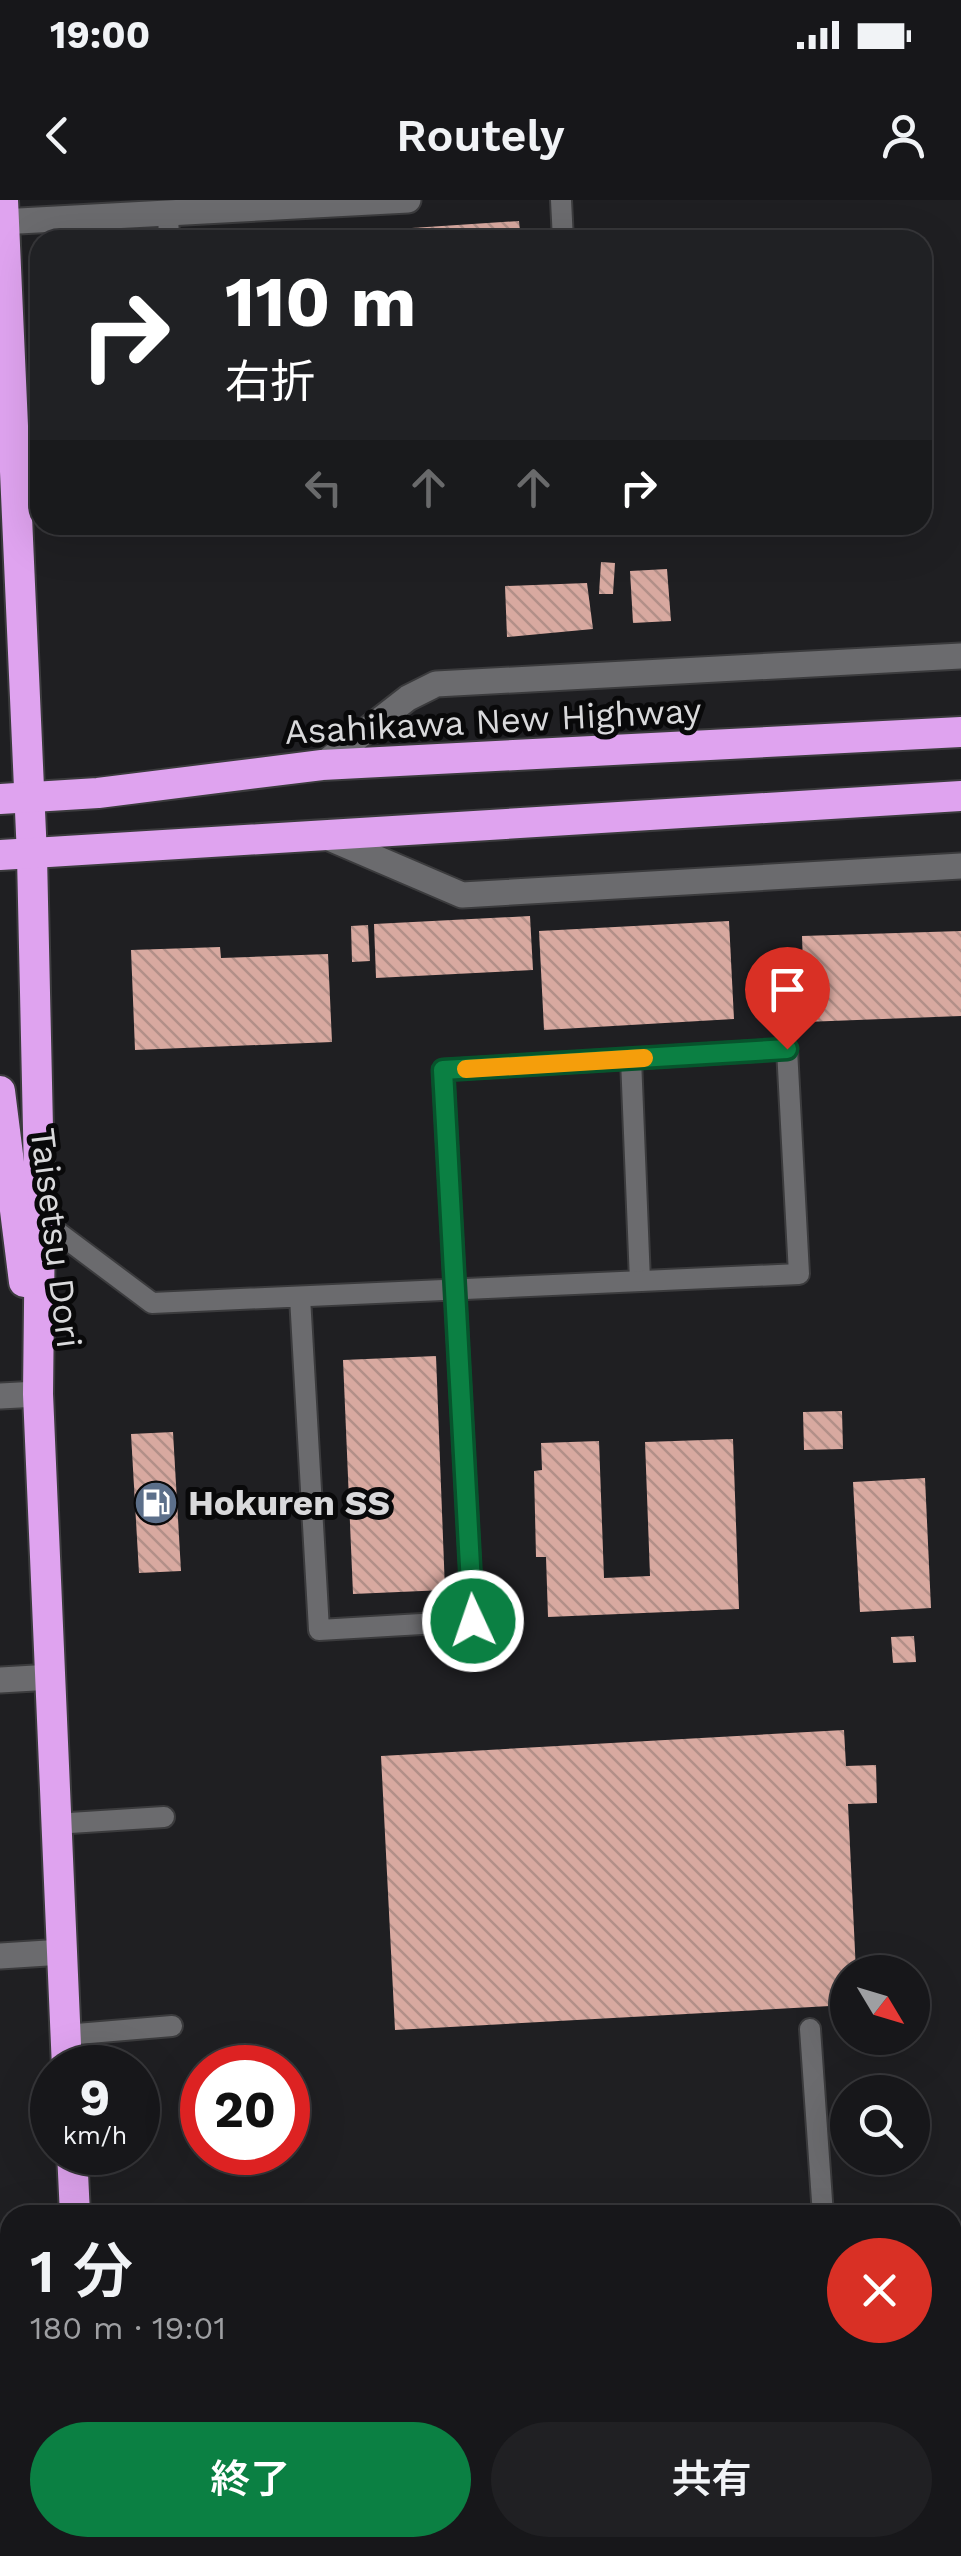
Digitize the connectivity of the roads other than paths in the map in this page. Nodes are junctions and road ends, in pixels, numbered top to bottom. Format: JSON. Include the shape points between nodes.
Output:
{"nodes":[{"id":1,"x":408,"y":200,"type":"edge"},
{"id":2,"x":561,"y":200,"type":"edge"},
{"id":3,"x":168,"y":213,"type":"junction"},
{"id":4,"x":2,"y":215,"type":"edge"},
{"id":5,"x":169,"y":230,"type":"edge"},
{"id":6,"x":562,"y":230,"type":"edge"},
{"id":7,"x":961,"y":656,"type":"edge"},
{"id":8,"x":961,"y":732,"type":"edge"},
{"id":9,"x":322,"y":765,"type":"junction"},
{"id":10,"x":961,"y":796,"type":"edge"},
{"id":11,"x":15,"y":798,"type":"edge"},
{"id":12,"x":327,"y":836,"type":"junction"},
{"id":13,"x":0,"y":856,"type":"edge"},
{"id":14,"x":32,"y":856,"type":"junction"},
{"id":15,"x":961,"y":866,"type":"edge"},
{"id":16,"x":631,"y":1059,"type":"junction"},
{"id":17,"x":0,"y":1091,"type":"edge"},
{"id":18,"x":40,"y":1219,"type":"junction"},
{"id":19,"x":640,"y":1282,"type":"junction"},
{"id":20,"x":454,"y":1290,"type":"junction"},
{"id":21,"x":300,"y":1297,"type":"junction"},
{"id":22,"x":38,"y":1394,"type":"junction"},
{"id":23,"x":0,"y":1396,"type":"edge"},
{"id":24,"x":52,"y":1677,"type":"junction"},
{"id":25,"x":0,"y":1680,"type":"edge"},
{"id":26,"x":164,"y":1818,"type":"dead end"},
{"id":27,"x":54,"y":1824,"type":"junction"},
{"id":28,"x":63,"y":1952,"type":"junction"},
{"id":29,"x":0,"y":1956,"type":"edge"},
{"id":30,"x":172,"y":2026,"type":"dead end"},
{"id":31,"x":810,"y":2029,"type":"dead end"},
{"id":32,"x":65,"y":2035,"type":"junction"},
{"id":33,"x":66,"y":2045,"type":"edge"},
{"id":34,"x":73,"y":2175,"type":"edge"},
{"id":35,"x":75,"y":2205,"type":"edge"},
{"id":36,"x":822,"y":2205,"type":"edge"}],
"edges":[{"from":1,"to":3,"type":"street"},
{"from":2,"to":6,"type":"lane"},
{"from":3,"to":4,"type":"street"},
{"from":3,"to":5,"type":"lane"},
{"from":4,"to":11,"type":"highway","name":"Taisetsu Dori"},
{"from":7,"to":9,"type":"street","via":[[436,684]]},
{"from":8,"to":9,"type":"highway","name":"Asahikawa New Highway"},
{"from":9,"to":11,"type":"highway","name":"Asahikawa New Highway"},
{"from":10,"to":12,"type":"highway"},
{"from":11,"to":14,"type":"highway","name":"Taisetsu Dori"},
{"from":12,"to":14,"type":"highway"},
{"from":12,"to":15,"type":"street","via":[[462,895]]},
{"from":13,"to":14,"type":"highway"},
{"from":14,"to":18,"type":"highway","name":"Taisetsu Dori"},
{"from":16,"to":19,"type":"lane"},
{"from":16,"to":19,"type":"lane","via":[[787,1049],[799,1274]]},
{"from":16,"to":20,"type":"lane","via":[[443,1070]]},
{"from":17,"to":22,"type":"highway","name":"Taisetsu Dori"},
{"from":18,"to":21,"type":"lane","via":[[152,1303]]},
{"from":18,"to":22,"type":"highway","name":"Taisetsu Dori"},
{"from":19,"to":20,"type":"lane"},
{"from":20,"to":21,"type":"lane"},
{"from":20,"to":21,"type":"lane","via":[[473,1621],[319,1630]]},
{"from":22,"to":23,"type":"street"},
{"from":22,"to":24,"type":"highway","name":"Taisetsu Dori"},
{"from":24,"to":25,"type":"street"},
{"from":24,"to":27,"type":"highway","name":"Taisetsu Dori"},
{"from":26,"to":27,"type":"lane"},
{"from":27,"to":28,"type":"highway","name":"Taisetsu Dori"},
{"from":28,"to":29,"type":"street"},
{"from":28,"to":32,"type":"highway","name":"Taisetsu Dori"},
{"from":30,"to":32,"type":"lane"},
{"from":31,"to":36,"type":"lane"},
{"from":32,"to":33,"type":"highway","name":"Taisetsu Dori"},
{"from":34,"to":35,"type":"highway"}]}
